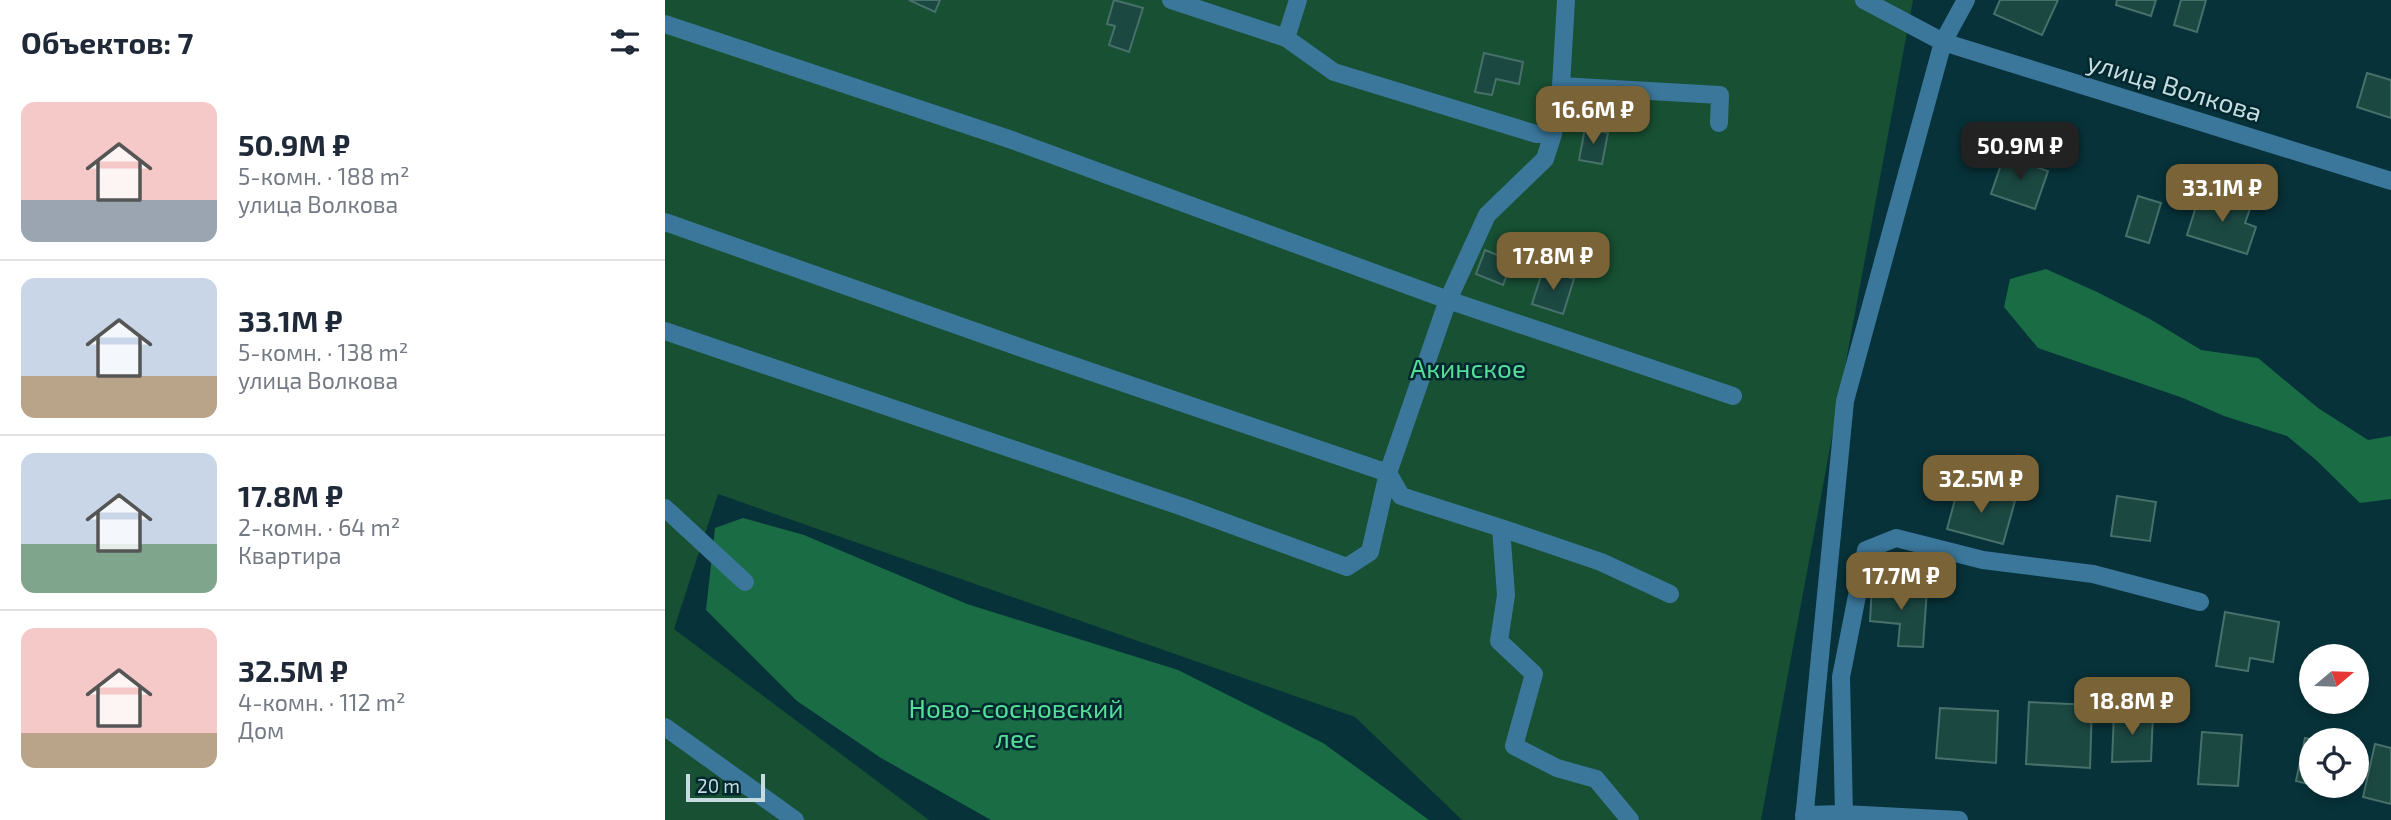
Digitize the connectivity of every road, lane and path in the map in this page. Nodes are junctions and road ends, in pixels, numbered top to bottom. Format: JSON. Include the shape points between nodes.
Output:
{"nodes":[{"id":1,"x":1171,"y":0,"type":"edge"},
{"id":2,"x":1298,"y":0,"type":"edge"},
{"id":3,"x":1566,"y":0,"type":"edge"},
{"id":4,"x":1864,"y":0,"type":"edge"},
{"id":5,"x":1966,"y":0,"type":"edge"},
{"id":6,"x":665,"y":24,"type":"edge"},
{"id":7,"x":1286,"y":38,"type":"junction"},
{"id":8,"x":1943,"y":42,"type":"junction"},
{"id":9,"x":1561,"y":86,"type":"junction"},
{"id":10,"x":1719,"y":123,"type":"dead end"},
{"id":11,"x":1553,"y":134,"type":"junction"},
{"id":12,"x":2391,"y":181,"type":"edge"},
{"id":13,"x":665,"y":222,"type":"edge"},
{"id":14,"x":1448,"y":300,"type":"junction"},
{"id":15,"x":665,"y":331,"type":"edge"},
{"id":16,"x":1733,"y":396,"type":"dead end"},
{"id":17,"x":1388,"y":473,"type":"junction"},
{"id":18,"x":665,"y":508,"type":"edge"},
{"id":19,"x":1501,"y":528,"type":"junction"},
{"id":20,"x":745,"y":582,"type":"dead end"},
{"id":21,"x":1670,"y":594,"type":"dead end"},
{"id":22,"x":2200,"y":603,"type":"dead end"},
{"id":23,"x":665,"y":727,"type":"edge"},
{"id":24,"x":1844,"y":814,"type":"junction"},
{"id":25,"x":1804,"y":818,"type":"edge"},
{"id":26,"x":795,"y":820,"type":"edge"},
{"id":27,"x":1630,"y":820,"type":"edge"},
{"id":28,"x":1959,"y":820,"type":"edge"}],
"edges":[{"from":1,"to":7,"type":"street"},
{"from":2,"to":7,"type":"street"},
{"from":3,"to":9,"type":"street"},
{"from":4,"to":8,"type":"street","name":"улица Волкова"},
{"from":5,"to":8,"type":"street"},
{"from":6,"to":14,"type":"street","via":[[1012,140]]},
{"from":7,"to":11,"type":"street","via":[[1333,72],[1536,134]]},
{"from":8,"to":12,"type":"street","name":"улица Волкова"},
{"from":8,"to":25,"type":"street","via":[[1845,401]]},
{"from":9,"to":10,"type":"street","via":[[1720,95]]},
{"from":9,"to":11,"type":"street"},
{"from":11,"to":14,"type":"street","via":[[1545,159],[1487,215]]},
{"from":13,"to":17,"type":"street"},
{"from":14,"to":16,"type":"street"},
{"from":14,"to":17,"type":"street"},
{"from":15,"to":17,"type":"street","via":[[1347,566],[1370,552]]},
{"from":17,"to":19,"type":"street","via":[[1401,496]]},
{"from":18,"to":20,"type":"street"},
{"from":19,"to":21,"type":"street","via":[[1601,562]]},
{"from":19,"to":27,"type":"street","via":[[1506,596],[1499,641],[1534,674],[1514,746],[1557,768],[1596,779]]},
{"from":22,"to":24,"type":"street","via":[[2093,574],[1983,560],[1896,538],[1866,550],[1841,677]]},
{"from":23,"to":26,"type":"street"},
{"from":24,"to":25,"type":"street"},
{"from":24,"to":28,"type":"street"}]}
